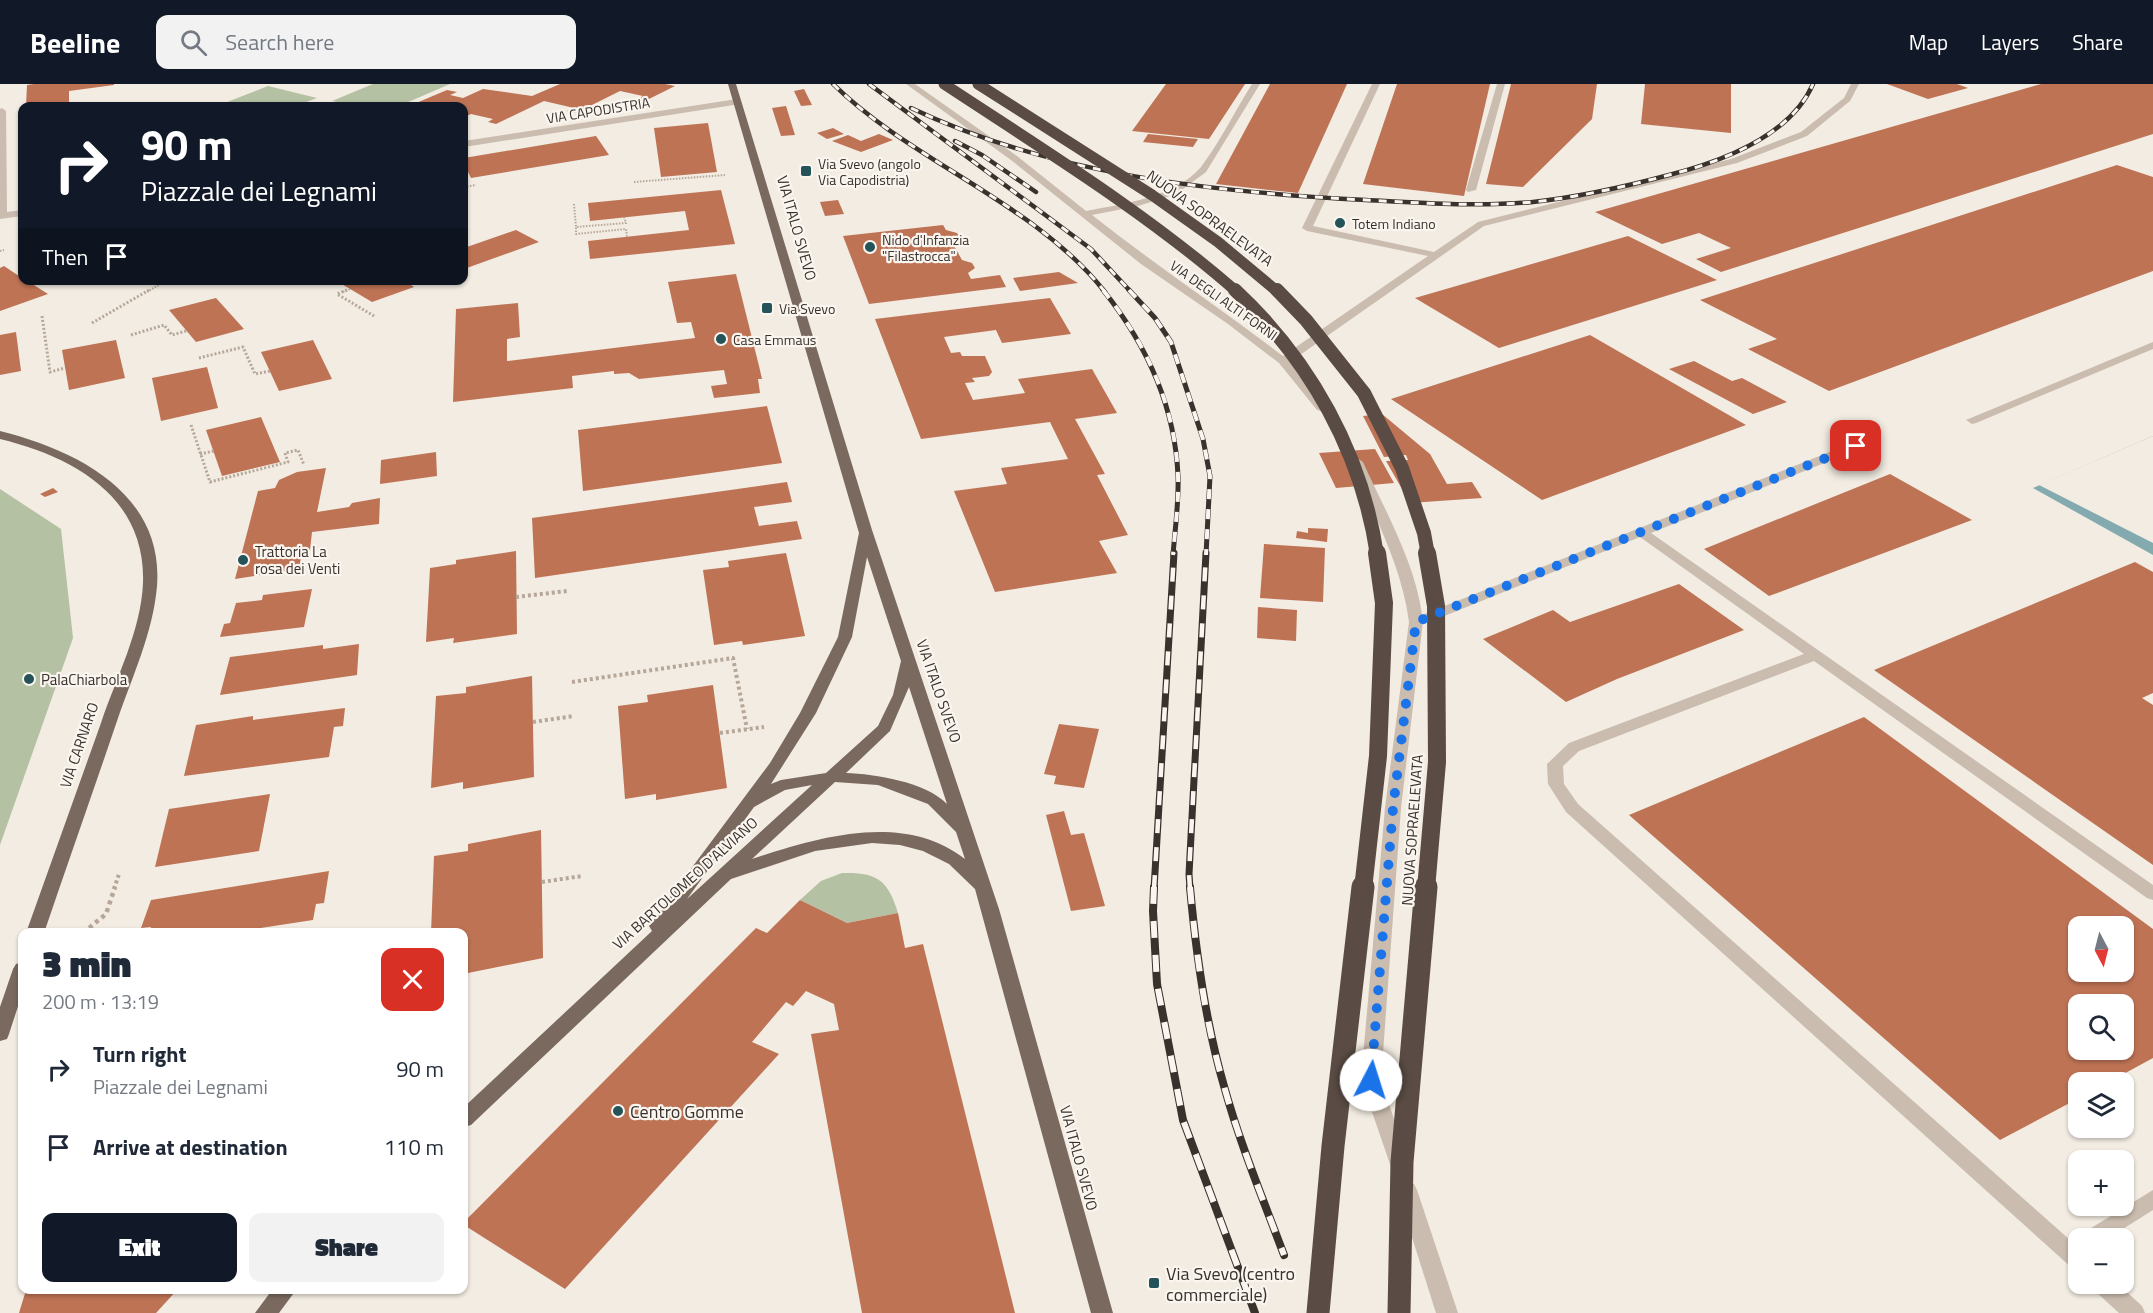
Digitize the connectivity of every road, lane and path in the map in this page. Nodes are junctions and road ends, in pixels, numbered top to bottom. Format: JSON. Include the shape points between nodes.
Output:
{"nodes":[{"id":1,"x":732,"y":84,"type":"edge"},
{"id":2,"x":910,"y":84,"type":"edge"},
{"id":3,"x":944,"y":84,"type":"edge"},
{"id":4,"x":978,"y":84,"type":"edge"},
{"id":5,"x":1256,"y":84,"type":"edge"},
{"id":6,"x":1376,"y":84,"type":"edge"},
{"id":7,"x":1501,"y":84,"type":"edge"},
{"id":8,"x":1855,"y":84,"type":"edge"},
{"id":9,"x":737,"y":102,"type":"junction"},
{"id":10,"x":2,"y":111,"type":"dead end"},
{"id":11,"x":1,"y":125,"type":"edge"},
{"id":12,"x":468,"y":143,"type":"edge"},
{"id":13,"x":1,"y":145,"type":"edge"},
{"id":14,"x":725,"y":175,"type":"dead end"},
{"id":15,"x":634,"y":182,"type":"dead end"},
{"id":16,"x":476,"y":185,"type":"dead end"},
{"id":17,"x":468,"y":186,"type":"edge"},
{"id":18,"x":1472,"y":190,"type":"dead end"},
{"id":19,"x":574,"y":204,"type":"dead end"},
{"id":20,"x":18,"y":214,"type":"edge"},
{"id":21,"x":1084,"y":214,"type":"junction"},
{"id":22,"x":1,"y":216,"type":"edge"},
{"id":23,"x":624,"y":218,"type":"dead end"},
{"id":24,"x":576,"y":228,"type":"junction"},
{"id":25,"x":627,"y":237,"type":"dead end"},
{"id":26,"x":1436,"y":255,"type":"junction"},
{"id":27,"x":158,"y":285,"type":"edge"},
{"id":28,"x":350,"y":289,"type":"dead end"},
{"id":29,"x":42,"y":316,"type":"dead end"},
{"id":30,"x":374,"y":316,"type":"dead end"},
{"id":31,"x":93,"y":322,"type":"dead end"},
{"id":32,"x":186,"y":332,"type":"dead end"},
{"id":33,"x":131,"y":335,"type":"dead end"},
{"id":34,"x":2153,"y":345,"type":"edge"},
{"id":35,"x":199,"y":358,"type":"dead end"},
{"id":36,"x":1283,"y":361,"type":"junction"},
{"id":37,"x":65,"y":368,"type":"dead end"},
{"id":38,"x":270,"y":371,"type":"dead end"},
{"id":39,"x":1972,"y":420,"type":"dead end"},
{"id":40,"x":191,"y":425,"type":"dead end"},
{"id":41,"x":0,"y":435,"type":"edge"},
{"id":42,"x":1877,"y":437,"type":"dead end"},
{"id":43,"x":214,"y":451,"type":"dead end"},
{"id":44,"x":200,"y":454,"type":"junction"},
{"id":45,"x":304,"y":465,"type":"dead end"},
{"id":46,"x":866,"y":531,"type":"junction"},
{"id":47,"x":1640,"y":531,"type":"junction"},
{"id":48,"x":567,"y":591,"type":"dead end"},
{"id":49,"x":516,"y":597,"type":"dead end"},
{"id":50,"x":1416,"y":622,"type":"junction"},
{"id":51,"x":1816,"y":656,"type":"junction"},
{"id":52,"x":908,"y":662,"type":"junction"},
{"id":53,"x":572,"y":682,"type":"dead end"},
{"id":54,"x":574,"y":716,"type":"dead end"},
{"id":55,"x":533,"y":722,"type":"dead end"},
{"id":56,"x":767,"y":727,"type":"dead end"},
{"id":57,"x":747,"y":729,"type":"junction"},
{"id":58,"x":720,"y":733,"type":"dead end"},
{"id":59,"x":833,"y":777,"type":"junction"},
{"id":60,"x":746,"y":807,"type":"junction"},
{"id":61,"x":965,"y":831,"type":"junction"},
{"id":62,"x":119,"y":874,"type":"dead end"},
{"id":63,"x":725,"y":875,"type":"junction"},
{"id":64,"x":582,"y":876,"type":"dead end"},
{"id":65,"x":542,"y":882,"type":"dead end"},
{"id":66,"x":984,"y":888,"type":"junction"},
{"id":67,"x":2153,"y":894,"type":"edge"},
{"id":68,"x":37,"y":928,"type":"edge"},
{"id":69,"x":89,"y":928,"type":"edge"},
{"id":70,"x":639,"y":953,"type":"junction"},
{"id":71,"x":18,"y":981,"type":"edge"},
{"id":72,"x":0,"y":1034,"type":"edge"},
{"id":73,"x":468,"y":1115,"type":"edge"},
{"id":74,"x":2153,"y":1199,"type":"edge"},
{"id":75,"x":2107,"y":1228,"type":"edge"},
{"id":76,"x":2068,"y":1246,"type":"edge"},
{"id":77,"x":282,"y":1294,"type":"edge"},
{"id":78,"x":2114,"y":1294,"type":"edge"},
{"id":79,"x":266,"y":1313,"type":"edge"},
{"id":80,"x":1102,"y":1313,"type":"edge"},
{"id":81,"x":1317,"y":1313,"type":"edge"},
{"id":82,"x":1399,"y":1313,"type":"edge"},
{"id":83,"x":1446,"y":1313,"type":"edge"},
{"id":84,"x":2134,"y":1313,"type":"edge"}],
"edges":[{"from":1,"to":9,"type":"main road","name":"VIA ITALO SVEVO"},
{"from":2,"to":21,"type":"street","name":"VIA DEGLI ALTI FORNI"},
{"from":3,"to":81,"type":"highway","bridge":true,"via":[[1129,207],[1236,291],[1270,325],[1322,396],[1358,472],[1374,536],[1384,603],[1378,756]]},
{"from":4,"to":82,"type":"highway","name":"NUOVA SOPRAELEVATA","bridge":true,"via":[[1152,195],[1273,286],[1313,328],[1364,393],[1402,468],[1424,533],[1436,606],[1437,762],[1402,1162]]},
{"from":5,"to":21,"type":"street","via":[[1203,170],[1173,192]]},
{"from":6,"to":26,"type":"street","via":[[1307,228]]},
{"from":7,"to":18,"type":"street"},
{"from":8,"to":26,"type":"street","via":[[1847,99],[1804,134],[1744,158],[1481,224]]},
{"from":9,"to":12,"type":"street","name":"VIA CAPODISTRIA"},
{"from":9,"to":46,"type":"main road","name":"VIA ITALO SVEVO"},
{"from":10,"to":11,"type":"street"},
{"from":11,"to":13,"type":"street"},
{"from":13,"to":22,"type":"street"},
{"from":14,"to":15,"type":"path"},
{"from":16,"to":17,"type":"path"},
{"from":19,"to":24,"type":"path"},
{"from":20,"to":22,"type":"street"},
{"from":21,"to":36,"type":"street","name":"VIA DEGLI ALTI FORNI"},
{"from":23,"to":24,"type":"path","via":[[626,223]]},
{"from":24,"to":25,"type":"path","via":[[576,234],[626,230]]},
{"from":26,"to":36,"type":"street"},
{"from":27,"to":31,"type":"path"},
{"from":28,"to":30,"type":"path","via":[[337,294]]},
{"from":29,"to":37,"type":"path","via":[[50,372]]},
{"from":32,"to":33,"type":"path","via":[[172,335],[164,325]]},
{"from":34,"to":39,"type":"street"},
{"from":35,"to":38,"type":"path","via":[[243,347],[255,374]]},
{"from":36,"to":50,"type":"street","name":"VIA DEGLI ALTI FORNI","via":[[1336,425],[1362,470],[1397,553]]},
{"from":40,"to":44,"type":"path"},
{"from":41,"to":68,"type":"main road","name":"VIA CARNARO","via":[[59,452],[112,488],[128,506],[144,542],[150,584],[135,644]]},
{"from":42,"to":47,"type":"street"},
{"from":43,"to":44,"type":"path"},
{"from":44,"to":45,"type":"path","via":[[210,482],[288,462],[285,453],[298,450]]},
{"from":46,"to":52,"type":"main road","name":"VIA ITALO SVEVO"},
{"from":46,"to":60,"type":"main road","via":[[845,637],[807,713]]},
{"from":47,"to":50,"type":"street"},
{"from":47,"to":51,"type":"street"},
{"from":48,"to":49,"type":"path"},
{"from":50,"to":83,"type":"street","name":"VIA DEGLI ALTI FORNI","via":[[1393,808],[1371,1080]]},
{"from":51,"to":67,"type":"street"},
{"from":51,"to":76,"type":"street","via":[[1574,747],[1555,764],[1556,784],[1572,808]]},
{"from":52,"to":59,"type":"main road","name":"VIA BARTOLOMEO D'ALVIANO","via":[[885,728]]},
{"from":52,"to":61,"type":"main road","name":"VIA ITALO SVEVO"},
{"from":53,"to":57,"type":"path","via":[[734,658]]},
{"from":54,"to":55,"type":"path"},
{"from":56,"to":57,"type":"path"},
{"from":57,"to":58,"type":"path"},
{"from":59,"to":60,"type":"main road","via":[[781,785]]},
{"from":59,"to":61,"type":"main road","via":[[899,785],[934,800]]},
{"from":59,"to":63,"type":"main road","name":"VIA BARTOLOMEO D'ALVIANO"},
{"from":60,"to":70,"type":"main road"},
{"from":61,"to":66,"type":"main road","name":"VIA ITALO SVEVO"},
{"from":62,"to":69,"type":"path","via":[[106,915]]},
{"from":63,"to":66,"type":"main road","via":[[801,848],[837,840],[888,839],[933,848],[957,861]]},
{"from":63,"to":70,"type":"main road","name":"VIA BARTOLOMEO D'ALVIANO"},
{"from":64,"to":65,"type":"path"},
{"from":66,"to":80,"type":"main road","name":"VIA ITALO SVEVO"},
{"from":70,"to":73,"type":"main road","name":"VIA BARTOLOMEO D'ALVIANO"},
{"from":71,"to":72,"type":"main road"},
{"from":74,"to":75,"type":"street"},
{"from":77,"to":79,"type":"main road"},
{"from":78,"to":84,"type":"street"}]}
